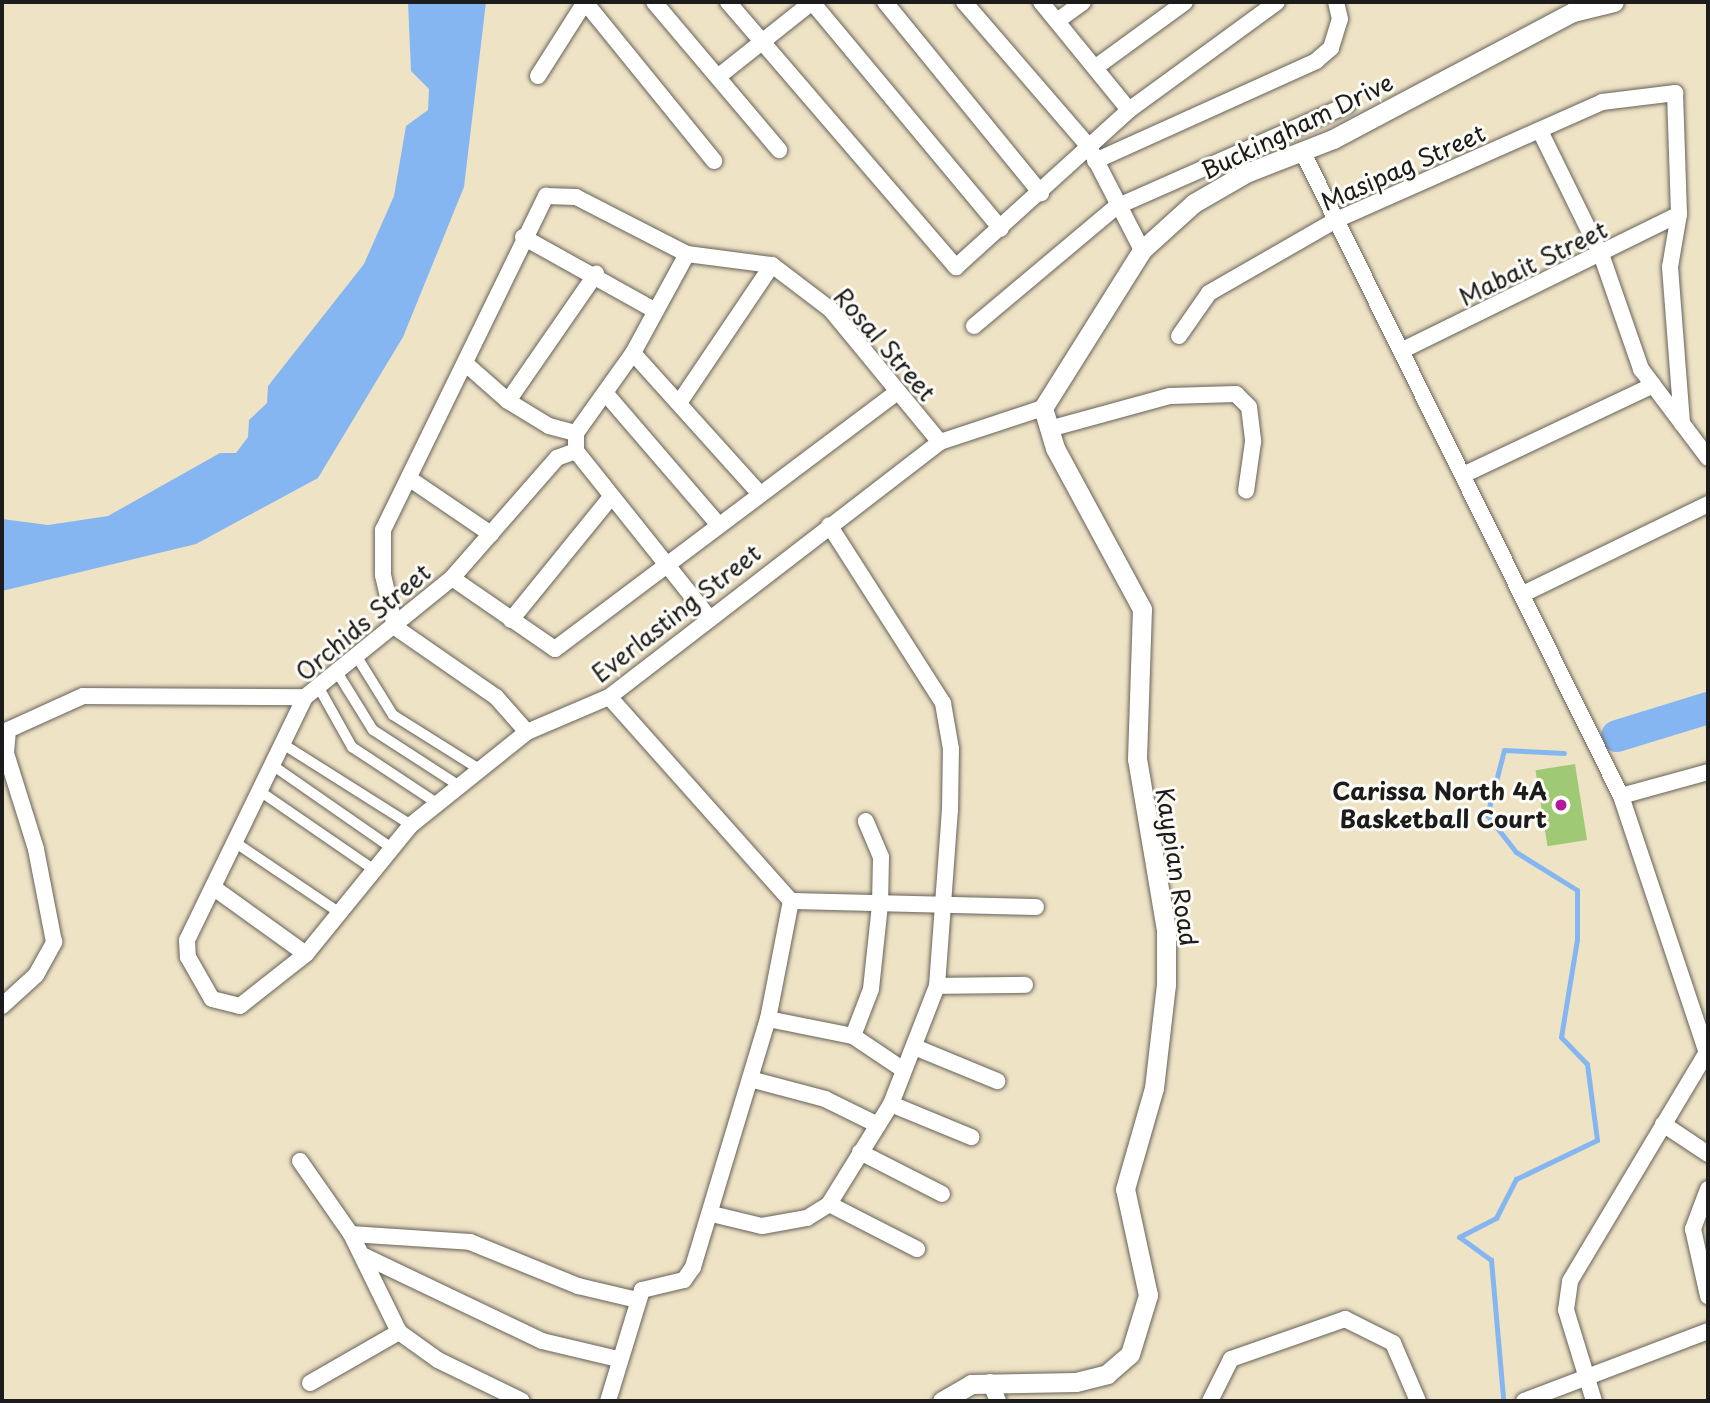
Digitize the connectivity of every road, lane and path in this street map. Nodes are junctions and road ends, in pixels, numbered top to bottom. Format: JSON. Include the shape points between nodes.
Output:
{"nodes":[{"id":1,"x":585,"y":2,"type":"edge"},
{"id":2,"x":654,"y":2,"type":"edge"},
{"id":3,"x":728,"y":2,"type":"edge"},
{"id":4,"x":812,"y":2,"type":"edge"},
{"id":5,"x":885,"y":2,"type":"edge"},
{"id":6,"x":964,"y":2,"type":"edge"},
{"id":7,"x":1041,"y":2,"type":"edge"},
{"id":8,"x":1083,"y":2,"type":"edge"},
{"id":9,"x":1185,"y":2,"type":"edge"},
{"id":10,"x":1277,"y":2,"type":"edge"},
{"id":11,"x":1336,"y":2,"type":"edge"},
{"id":12,"x":1614,"y":2,"type":"edge"},
{"id":13,"x":1057,"y":21,"type":"junction"},
{"id":14,"x":762,"y":40,"type":"junction"},
{"id":15,"x":1096,"y":67,"type":"junction"},
{"id":16,"x":538,"y":76,"type":"dead end"},
{"id":17,"x":719,"y":76,"type":"junction"},
{"id":18,"x":1347,"y":105,"type":"dead end"},
{"id":19,"x":1129,"y":110,"type":"junction"},
{"id":20,"x":1539,"y":131,"type":"junction"},
{"id":21,"x":779,"y":150,"type":"dead end"},
{"id":22,"x":1303,"y":153,"type":"junction"},
{"id":23,"x":1092,"y":154,"type":"junction"},
{"id":24,"x":714,"y":161,"type":"dead end"},
{"id":25,"x":1041,"y":193,"type":"junction"},
{"id":26,"x":1116,"y":207,"type":"junction"},
{"id":27,"x":1679,"y":214,"type":"junction"},
{"id":28,"x":1334,"y":220,"type":"junction"},
{"id":29,"x":1001,"y":229,"type":"junction"},
{"id":30,"x":523,"y":237,"type":"junction"},
{"id":31,"x":1142,"y":250,"type":"junction"},
{"id":32,"x":687,"y":254,"type":"junction"},
{"id":33,"x":1602,"y":257,"type":"junction"},
{"id":34,"x":772,"y":265,"type":"junction"},
{"id":35,"x":596,"y":274,"type":"junction"},
{"id":36,"x":656,"y":311,"type":"junction"},
{"id":37,"x":974,"y":326,"type":"dead end"},
{"id":38,"x":1179,"y":336,"type":"dead end"},
{"id":39,"x":1405,"y":349,"type":"junction"},
{"id":40,"x":633,"y":352,"type":"junction"},
{"id":41,"x":466,"y":364,"type":"junction"},
{"id":42,"x":1653,"y":385,"type":"junction"},
{"id":43,"x":897,"y":392,"type":"junction"},
{"id":44,"x":607,"y":395,"type":"junction"},
{"id":45,"x":508,"y":401,"type":"junction"},
{"id":46,"x":679,"y":402,"type":"junction"},
{"id":47,"x":1043,"y":408,"type":"junction"},
{"id":48,"x":1682,"y":424,"type":"junction"},
{"id":49,"x":1049,"y":429,"type":"junction"},
{"id":50,"x":576,"y":433,"type":"junction"},
{"id":51,"x":940,"y":442,"type":"junction"},
{"id":52,"x":576,"y":452,"type":"junction"},
{"id":53,"x":1708,"y":458,"type":"edge"},
{"id":54,"x":1465,"y":474,"type":"junction"},
{"id":55,"x":411,"y":479,"type":"junction"},
{"id":56,"x":1247,"y":491,"type":"dead end"},
{"id":57,"x":760,"y":493,"type":"junction"},
{"id":58,"x":611,"y":497,"type":"junction"},
{"id":59,"x":1708,"y":504,"type":"edge"},
{"id":60,"x":717,"y":523,"type":"junction"},
{"id":61,"x":829,"y":525,"type":"junction"},
{"id":62,"x":491,"y":534,"type":"junction"},
{"id":63,"x":666,"y":563,"type":"junction"},
{"id":64,"x":452,"y":578,"type":"junction"},
{"id":65,"x":1523,"y":594,"type":"junction"},
{"id":66,"x":511,"y":620,"type":"junction"},
{"id":67,"x":710,"y":620,"type":"junction"},
{"id":68,"x":395,"y":627,"type":"junction"},
{"id":69,"x":357,"y":657,"type":"junction"},
{"id":70,"x":337,"y":672,"type":"junction"},
{"id":71,"x":312,"y":692,"type":"junction"},
{"id":72,"x":608,"y":698,"type":"junction"},
{"id":73,"x":527,"y":732,"type":"junction"},
{"id":74,"x":286,"y":746,"type":"junction"},
{"id":75,"x":275,"y":767,"type":"junction"},
{"id":76,"x":479,"y":769,"type":"junction"},
{"id":77,"x":1708,"y":772,"type":"edge"},
{"id":78,"x":457,"y":785,"type":"junction"},
{"id":79,"x":261,"y":792,"type":"junction"},
{"id":80,"x":1621,"y":796,"type":"junction"},
{"id":81,"x":435,"y":802,"type":"junction"},
{"id":82,"x":866,"y":821,"type":"dead end"},
{"id":83,"x":411,"y":825,"type":"junction"},
{"id":84,"x":236,"y":843,"type":"junction"},
{"id":85,"x":393,"y":849,"type":"junction"},
{"id":86,"x":376,"y":871,"type":"junction"},
{"id":87,"x":214,"y":888,"type":"junction"},
{"id":88,"x":791,"y":901,"type":"junction"},
{"id":89,"x":880,"y":905,"type":"junction"},
{"id":90,"x":938,"y":906,"type":"junction"},
{"id":91,"x":1036,"y":907,"type":"dead end"},
{"id":92,"x":337,"y":911,"type":"junction"},
{"id":93,"x":306,"y":954,"type":"junction"},
{"id":94,"x":1025,"y":985,"type":"dead end"},
{"id":95,"x":937,"y":986,"type":"junction"},
{"id":96,"x":2,"y":1006,"type":"edge"},
{"id":97,"x":225,"y":1006,"type":"joint"},
{"id":98,"x":768,"y":1019,"type":"junction"},
{"id":99,"x":853,"y":1036,"type":"junction"},
{"id":100,"x":917,"y":1048,"type":"junction"},
{"id":101,"x":1707,"y":1050,"type":"edge"},
{"id":102,"x":902,"y":1069,"type":"junction"},
{"id":103,"x":750,"y":1079,"type":"junction"},
{"id":104,"x":997,"y":1080,"type":"dead end"},
{"id":105,"x":891,"y":1104,"type":"junction"},
{"id":106,"x":1663,"y":1124,"type":"junction"},
{"id":107,"x":878,"y":1125,"type":"junction"},
{"id":108,"x":971,"y":1136,"type":"dead end"},
{"id":109,"x":860,"y":1152,"type":"junction"},
{"id":110,"x":1708,"y":1154,"type":"edge"},
{"id":111,"x":300,"y":1161,"type":"dead end"},
{"id":112,"x":1708,"y":1189,"type":"edge"},
{"id":113,"x":942,"y":1194,"type":"dead end"},
{"id":114,"x":830,"y":1204,"type":"junction"},
{"id":115,"x":712,"y":1214,"type":"junction"},
{"id":116,"x":351,"y":1234,"type":"junction"},
{"id":117,"x":917,"y":1249,"type":"dead end"},
{"id":118,"x":362,"y":1255,"type":"junction"},
{"id":119,"x":1708,"y":1296,"type":"edge"},
{"id":120,"x":637,"y":1300,"type":"junction"},
{"id":121,"x":1708,"y":1331,"type":"edge"},
{"id":122,"x":399,"y":1332,"type":"junction"},
{"id":123,"x":618,"y":1359,"type":"junction"},
{"id":124,"x":1584,"y":1379,"type":"junction"},
{"id":125,"x":990,"y":1382,"type":"junction"},
{"id":126,"x":310,"y":1383,"type":"dead end"},
{"id":127,"x":522,"y":1401,"type":"edge"},
{"id":128,"x":608,"y":1401,"type":"edge"},
{"id":129,"x":942,"y":1401,"type":"edge"},
{"id":130,"x":998,"y":1401,"type":"edge"},
{"id":131,"x":1210,"y":1401,"type":"edge"},
{"id":132,"x":1418,"y":1401,"type":"edge"},
{"id":133,"x":1524,"y":1401,"type":"edge"},
{"id":134,"x":1594,"y":1401,"type":"edge"}],
"edges":[{"from":1,"to":16,"type":"street"},
{"from":1,"to":24,"type":"street"},
{"from":2,"to":17,"type":"street"},
{"from":3,"to":14,"type":"street"},
{"from":4,"to":14,"type":"street"},
{"from":4,"to":29,"type":"street"},
{"from":5,"to":25,"type":"street"},
{"from":6,"to":23,"type":"street"},
{"from":7,"to":13,"type":"street"},
{"from":8,"to":13,"type":"street"},
{"from":9,"to":15,"type":"street"},
{"from":10,"to":19,"type":"street"},
{"from":11,"to":23,"type":"street","via":[[1340,19],[1331,48],[1316,61]]},
{"from":12,"to":22,"type":"street","name":"Buckingham Drive","via":[[1573,12]]},
{"from":13,"to":15,"type":"street"},
{"from":14,"to":17,"type":"street"},
{"from":14,"to":29,"type":"street","via":[[956,267]]},
{"from":15,"to":19,"type":"street"},
{"from":17,"to":21,"type":"street"},
{"from":18,"to":26,"type":"street"},
{"from":19,"to":23,"type":"street"},
{"from":20,"to":27,"type":"street","name":"Masipag Street","via":[[1602,102],[1675,93]]},
{"from":20,"to":28,"type":"street","name":"Masipag Street"},
{"from":20,"to":33,"type":"street"},
{"from":22,"to":28,"type":"street"},
{"from":22,"to":31,"type":"street","name":"Buckingham Drive","via":[[1247,173],[1194,203]]},
{"from":23,"to":25,"type":"street"},
{"from":23,"to":26,"type":"street"},
{"from":25,"to":29,"type":"street"},
{"from":26,"to":31,"type":"street"},
{"from":26,"to":37,"type":"street"},
{"from":27,"to":33,"type":"street","name":"Mabait Street"},
{"from":27,"to":48,"type":"street","via":[[1670,267]]},
{"from":28,"to":38,"type":"street","name":"Masipag Street","via":[[1209,293]]},
{"from":28,"to":39,"type":"street"},
{"from":30,"to":32,"type":"street","name":"Rosal Street","via":[[546,197],[560,192]]},
{"from":30,"to":35,"type":"street"},
{"from":30,"to":41,"type":"street"},
{"from":31,"to":47,"type":"street","name":"Buckingham Drive"},
{"from":32,"to":34,"type":"street","name":"Rosal Street"},
{"from":32,"to":36,"type":"street"},
{"from":33,"to":39,"type":"street","name":"Mabait Street"},
{"from":33,"to":42,"type":"street"},
{"from":34,"to":43,"type":"street","name":"Rosal Street","via":[[831,310]]},
{"from":34,"to":46,"type":"street"},
{"from":35,"to":36,"type":"street"},
{"from":35,"to":45,"type":"street"},
{"from":36,"to":40,"type":"street"},
{"from":39,"to":54,"type":"street"},
{"from":40,"to":44,"type":"street"},
{"from":40,"to":46,"type":"street"},
{"from":41,"to":45,"type":"street"},
{"from":41,"to":55,"type":"street"},
{"from":42,"to":48,"type":"street"},
{"from":42,"to":54,"type":"street"},
{"from":43,"to":51,"type":"street","name":"Rosal Street"},
{"from":43,"to":57,"type":"street"},
{"from":44,"to":50,"type":"street"},
{"from":44,"to":60,"type":"street"},
{"from":45,"to":50,"type":"street","via":[[549,426]]},
{"from":46,"to":57,"type":"street"},
{"from":47,"to":49,"type":"street","name":"Kaypian Road"},
{"from":47,"to":51,"type":"street","name":"Everlasting Street"},
{"from":48,"to":53,"type":"street"},
{"from":49,"to":56,"type":"street","via":[[1170,396],[1236,394],[1250,419]]},
{"from":49,"to":125,"type":"street","name":"Kaypian Road","via":[[1142,610],[1136,759],[1166,930],[1166,985],[1154,1088],[1125,1189],[1148,1295],[1130,1354],[1107,1374],[1076,1382]]},
{"from":50,"to":52,"type":"street"},
{"from":51,"to":61,"type":"street","name":"Everlasting Street"},
{"from":52,"to":58,"type":"street"},
{"from":52,"to":62,"type":"street","name":"Orchids Street","via":[[557,458]]},
{"from":54,"to":65,"type":"street"},
{"from":55,"to":62,"type":"street"},
{"from":55,"to":68,"type":"street","via":[[383,530],[383,575]]},
{"from":57,"to":60,"type":"street"},
{"from":58,"to":63,"type":"street"},
{"from":58,"to":66,"type":"street"},
{"from":59,"to":65,"type":"street"},
{"from":60,"to":63,"type":"street"},
{"from":61,"to":67,"type":"street","name":"Everlasting Street"},
{"from":61,"to":90,"type":"street","via":[[943,703],[951,749],[950,810]]},
{"from":62,"to":64,"type":"street","name":"Orchids Street"},
{"from":63,"to":66,"type":"street","via":[[555,649]]},
{"from":63,"to":67,"type":"street"},
{"from":64,"to":66,"type":"street"},
{"from":64,"to":68,"type":"street","name":"Orchids Street"},
{"from":65,"to":80,"type":"street"},
{"from":67,"to":72,"type":"street","name":"Everlasting Street"},
{"from":68,"to":69,"type":"street","name":"Orchids Street"},
{"from":68,"to":73,"type":"street","via":[[496,696]]},
{"from":69,"to":70,"type":"street","name":"Orchids Street"},
{"from":69,"to":76,"type":"street","via":[[393,715]]},
{"from":70,"to":71,"type":"street","name":"Orchids Street"},
{"from":70,"to":78,"type":"street","via":[[373,730]]},
{"from":71,"to":74,"type":"street","name":"Orchids Street"},
{"from":71,"to":81,"type":"street","via":[[352,747]]},
{"from":71,"to":96,"type":"street","via":[[83,696],[8,730],[6,752],[36,849],[54,942],[36,975]]},
{"from":72,"to":73,"type":"street","name":"Everlasting Street"},
{"from":72,"to":88,"type":"street"},
{"from":73,"to":76,"type":"street","name":"Everlasting Street"},
{"from":74,"to":75,"type":"street","name":"Orchids Street"},
{"from":74,"to":83,"type":"street"},
{"from":75,"to":79,"type":"street","name":"Orchids Street"},
{"from":75,"to":85,"type":"street"},
{"from":76,"to":78,"type":"street","name":"Everlasting Street"},
{"from":77,"to":80,"type":"street"},
{"from":78,"to":81,"type":"street","name":"Everlasting Street"},
{"from":79,"to":84,"type":"street","name":"Orchids Street"},
{"from":79,"to":86,"type":"street"},
{"from":80,"to":101,"type":"street"},
{"from":81,"to":83,"type":"street","name":"Everlasting Street"},
{"from":82,"to":89,"type":"street","via":[[881,857]]},
{"from":83,"to":85,"type":"street","name":"Everlasting Street"},
{"from":84,"to":87,"type":"street","name":"Orchids Street"},
{"from":84,"to":92,"type":"street"},
{"from":85,"to":86,"type":"street","name":"Everlasting Street"},
{"from":86,"to":92,"type":"street","name":"Everlasting Street"},
{"from":87,"to":93,"type":"street"},
{"from":87,"to":97,"type":"street","name":"Orchids Street","via":[[187,940],[188,957],[212,999]]},
{"from":88,"to":89,"type":"street"},
{"from":88,"to":98,"type":"street"},
{"from":89,"to":90,"type":"street"},
{"from":89,"to":99,"type":"street","via":[[871,989]]},
{"from":90,"to":91,"type":"street"},
{"from":90,"to":95,"type":"street"},
{"from":92,"to":93,"type":"street","name":"Everlasting Street"},
{"from":93,"to":97,"type":"street","name":"Everlasting Street","via":[[240,1006]]},
{"from":94,"to":95,"type":"street"},
{"from":95,"to":100,"type":"street"},
{"from":98,"to":99,"type":"street"},
{"from":98,"to":103,"type":"street"},
{"from":99,"to":102,"type":"street"},
{"from":100,"to":102,"type":"street"},
{"from":100,"to":104,"type":"street"},
{"from":101,"to":106,"type":"street"},
{"from":102,"to":105,"type":"street"},
{"from":103,"to":107,"type":"street","via":[[825,1099]]},
{"from":103,"to":115,"type":"street"},
{"from":105,"to":107,"type":"street"},
{"from":105,"to":108,"type":"street"},
{"from":106,"to":110,"type":"street"},
{"from":106,"to":124,"type":"street","via":[[1570,1281],[1566,1310]]},
{"from":107,"to":109,"type":"street"},
{"from":109,"to":113,"type":"street"},
{"from":109,"to":114,"type":"street"},
{"from":111,"to":116,"type":"street"},
{"from":112,"to":119,"type":"street","via":[[1693,1229]]},
{"from":114,"to":115,"type":"street","via":[[807,1218],[762,1226]]},
{"from":114,"to":117,"type":"street"},
{"from":115,"to":120,"type":"street","via":[[690,1274],[649,1284]]},
{"from":116,"to":118,"type":"street"},
{"from":116,"to":120,"type":"street","via":[[470,1242],[578,1286]]},
{"from":118,"to":122,"type":"street"},
{"from":118,"to":123,"type":"street","via":[[542,1341]]},
{"from":120,"to":123,"type":"street"},
{"from":121,"to":124,"type":"street"},
{"from":122,"to":126,"type":"street"},
{"from":122,"to":127,"type":"street","via":[[438,1360]]},
{"from":123,"to":128,"type":"street"},
{"from":124,"to":133,"type":"street"},
{"from":124,"to":134,"type":"street"},
{"from":125,"to":129,"type":"street","name":"Kaypian Road","via":[[971,1384]]},
{"from":125,"to":130,"type":"street"},
{"from":131,"to":132,"type":"street","via":[[1231,1359],[1345,1319],[1393,1343]]}]}
